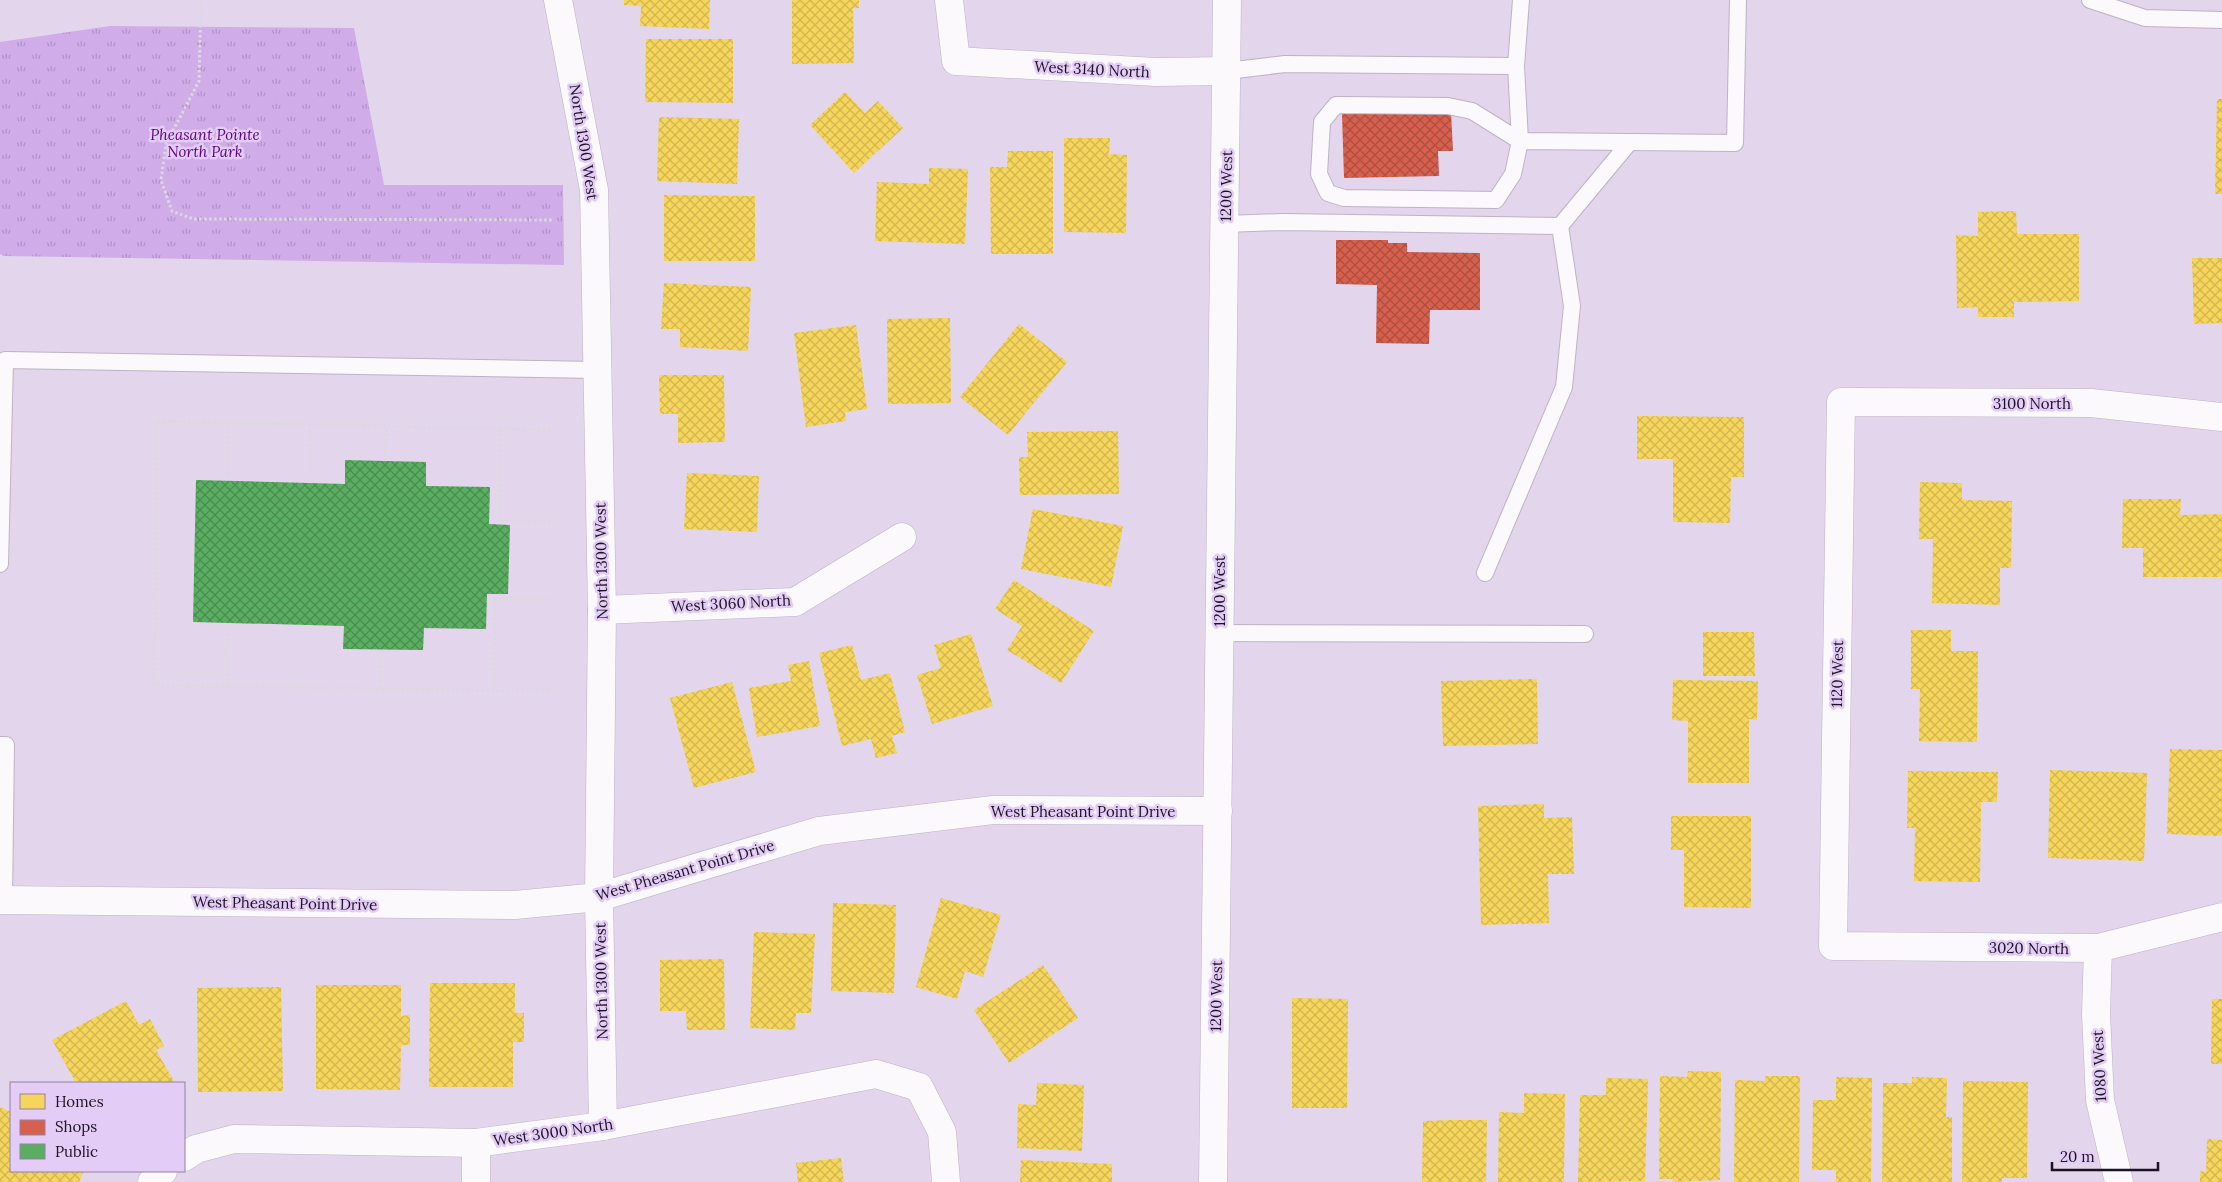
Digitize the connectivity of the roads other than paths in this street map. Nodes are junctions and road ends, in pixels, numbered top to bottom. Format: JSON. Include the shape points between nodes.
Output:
{"nodes":[{"id":1,"x":558,"y":0,"type":"edge"},
{"id":2,"x":949,"y":0,"type":"edge"},
{"id":3,"x":1227,"y":0,"type":"edge"},
{"id":4,"x":1521,"y":0,"type":"edge"},
{"id":5,"x":1738,"y":0,"type":"edge"},
{"id":6,"x":2090,"y":0,"type":"edge"},
{"id":7,"x":2222,"y":20,"type":"edge"},
{"id":8,"x":1516,"y":66,"type":"junction"},
{"id":9,"x":1228,"y":71,"type":"junction"},
{"id":10,"x":1520,"y":141,"type":"junction"},
{"id":11,"x":1629,"y":143,"type":"junction"},
{"id":12,"x":1225,"y":224,"type":"junction"},
{"id":13,"x":1560,"y":226,"type":"junction"},
{"id":14,"x":598,"y":370,"type":"junction"},
{"id":15,"x":1841,"y":402,"type":"joint"},
{"id":16,"x":2222,"y":417,"type":"edge"},
{"id":17,"x":902,"y":537,"type":"dead end"},
{"id":18,"x":0,"y":564,"type":"edge"},
{"id":19,"x":1485,"y":573,"type":"dead end"},
{"id":20,"x":602,"y":610,"type":"junction"},
{"id":21,"x":1219,"y":633,"type":"junction"},
{"id":22,"x":1585,"y":634,"type":"dead end"},
{"id":23,"x":0,"y":745,"type":"edge"},
{"id":24,"x":1218,"y":811,"type":"junction"},
{"id":25,"x":599,"y":897,"type":"junction"},
{"id":26,"x":2,"y":900,"type":"edge"},
{"id":27,"x":2222,"y":917,"type":"edge"},
{"id":28,"x":1833,"y":946,"type":"joint"},
{"id":29,"x":2098,"y":948,"type":"junction"},
{"id":30,"x":603,"y":1126,"type":"junction"},
{"id":31,"x":476,"y":1142,"type":"junction"},
{"id":32,"x":185,"y":1156,"type":"edge"},
{"id":33,"x":162,"y":1172,"type":"edge"},
{"id":34,"x":152,"y":1182,"type":"edge"},
{"id":35,"x":476,"y":1182,"type":"edge"},
{"id":36,"x":946,"y":1182,"type":"edge"},
{"id":37,"x":1213,"y":1182,"type":"edge"},
{"id":38,"x":2119,"y":1182,"type":"edge"}],
"edges":[{"from":1,"to":14,"type":"street","name":"North 1300 West","via":[[594,190]]},
{"from":2,"to":9,"type":"street","name":"West 3140 North","via":[[956,61],[1156,72]]},
{"from":3,"to":9,"type":"street","name":"1200 West"},
{"from":4,"to":8,"type":"lane"},
{"from":5,"to":11,"type":"lane","via":[[1735,143]]},
{"from":6,"to":7,"type":"lane","via":[[2145,18]]},
{"from":8,"to":9,"type":"lane","via":[[1286,64]]},
{"from":8,"to":10,"type":"lane"},
{"from":9,"to":12,"type":"street","name":"1200 West"},
{"from":10,"to":10,"type":"lane","via":[[1472,111],[1448,106],[1336,106],[1322,122],[1319,174],[1328,193],[1344,198],[1496,200],[1513,174]]},
{"from":10,"to":11,"type":"lane"},
{"from":11,"to":13,"type":"lane"},
{"from":12,"to":13,"type":"lane"},
{"from":12,"to":21,"type":"street","name":"1200 West"},
{"from":13,"to":19,"type":"lane","via":[[1572,306],[1564,387]]},
{"from":14,"to":18,"type":"lane","via":[[4,360]]},
{"from":14,"to":20,"type":"street","name":"North 1300 West"},
{"from":15,"to":16,"type":"street","name":"3100 North","via":[[2091,403]]},
{"from":15,"to":28,"type":"street","name":"1120 West"},
{"from":17,"to":20,"type":"street","name":"West 3060 North","via":[[795,602]]},
{"from":20,"to":25,"type":"street","name":"North 1300 West"},
{"from":21,"to":22,"type":"lane"},
{"from":21,"to":24,"type":"street","name":"1200 West"},
{"from":23,"to":26,"type":"lane","via":[[6,745]]},
{"from":24,"to":25,"type":"street","name":"West Pheasant Point Drive","via":[[993,810],[819,831]]},
{"from":24,"to":37,"type":"street","name":"1200 West"},
{"from":25,"to":26,"type":"street","name":"West Pheasant Point Drive","via":[[515,905]]},
{"from":25,"to":30,"type":"street","name":"North 1300 West"},
{"from":27,"to":29,"type":"street","name":"3020 North"},
{"from":28,"to":29,"type":"street","name":"3020 North"},
{"from":29,"to":38,"type":"street","name":"1080 West","via":[[2096,1014],[2100,1100]]},
{"from":30,"to":31,"type":"street","name":"West 3000 North"},
{"from":30,"to":36,"type":"street","name":"West 3000 North","via":[[876,1074],[919,1088],[942,1132]]},
{"from":31,"to":32,"type":"street","name":"West 3000 North","via":[[234,1139],[196,1149]]},
{"from":31,"to":35,"type":"street"},
{"from":33,"to":34,"type":"street"}]}
